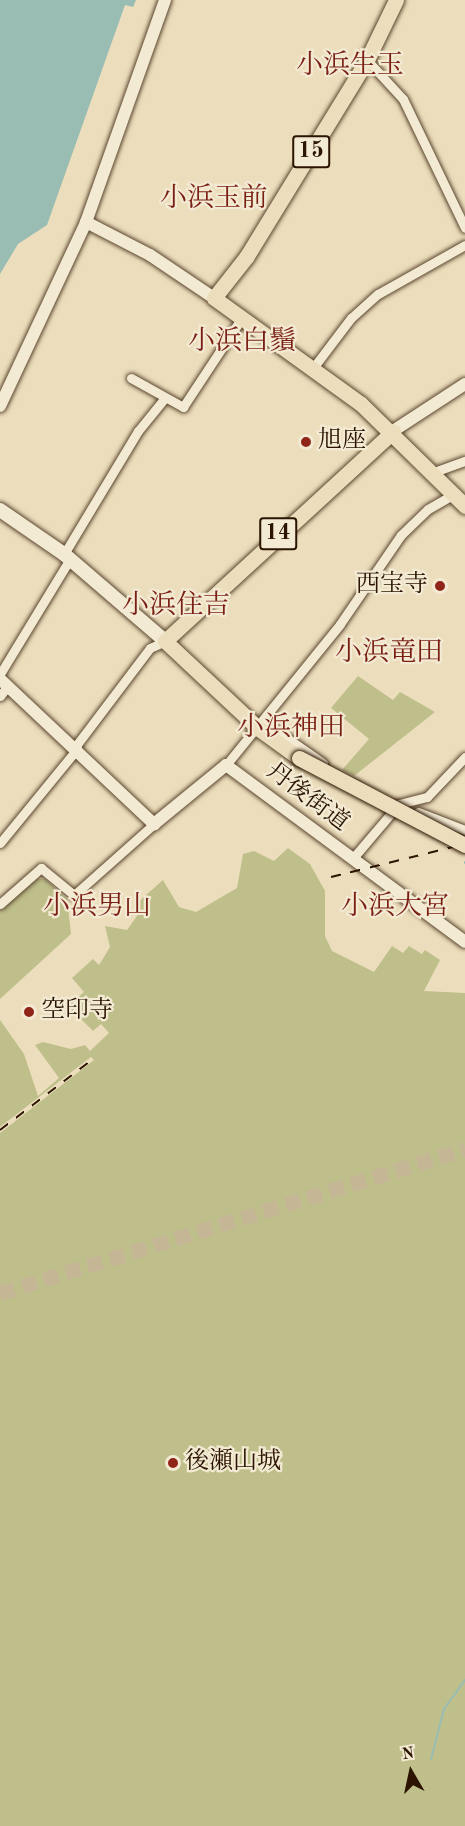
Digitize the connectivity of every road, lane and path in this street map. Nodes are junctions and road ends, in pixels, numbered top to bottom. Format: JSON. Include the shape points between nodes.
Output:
{"nodes":[{"id":1,"x":165,"y":0,"type":"edge"},
{"id":2,"x":396,"y":0,"type":"edge"},
{"id":3,"x":368,"y":60,"type":"junction"},
{"id":4,"x":86,"y":222,"type":"junction"},
{"id":5,"x":465,"y":228,"type":"edge"},
{"id":6,"x":465,"y":245,"type":"edge"},
{"id":7,"x":214,"y":298,"type":"junction"},
{"id":8,"x":242,"y":319,"type":"junction"},
{"id":9,"x":313,"y":368,"type":"junction"},
{"id":10,"x":131,"y":378,"type":"dead end"},
{"id":11,"x":465,"y":384,"type":"edge"},
{"id":12,"x":164,"y":399,"type":"junction"},
{"id":13,"x":0,"y":406,"type":"edge"},
{"id":14,"x":393,"y":431,"type":"junction"},
{"id":15,"x":465,"y":461,"type":"edge"},
{"id":16,"x":434,"y":472,"type":"junction"},
{"id":17,"x":454,"y":494,"type":"junction"},
{"id":18,"x":465,"y":506,"type":"edge"},
{"id":19,"x":0,"y":510,"type":"edge"},
{"id":20,"x":67,"y":556,"type":"junction"},
{"id":21,"x":165,"y":641,"type":"junction"},
{"id":22,"x":0,"y":674,"type":"edge"},
{"id":23,"x":2,"y":688,"type":"edge"},
{"id":24,"x":262,"y":726,"type":"junction"},
{"id":25,"x":76,"y":748,"type":"junction"},
{"id":26,"x":465,"y":757,"type":"edge"},
{"id":27,"x":226,"y":765,"type":"junction"},
{"id":28,"x":399,"y":804,"type":"junction"},
{"id":29,"x":154,"y":824,"type":"junction"},
{"id":30,"x":465,"y":830,"type":"edge"},
{"id":31,"x":0,"y":843,"type":"edge"},
{"id":32,"x":465,"y":845,"type":"edge"},
{"id":33,"x":353,"y":858,"type":"junction"},
{"id":34,"x":0,"y":904,"type":"edge"},
{"id":35,"x":465,"y":942,"type":"edge"}],
"edges":[{"from":1,"to":4,"type":"street"},
{"from":2,"to":3,"type":"main road","number":"15"},
{"from":3,"to":5,"type":"street","via":[[403,99]]},
{"from":3,"to":7,"type":"main road","number":"15","via":[[247,256]]},
{"from":4,"to":7,"type":"street","via":[[150,255]]},
{"from":4,"to":13,"type":"street"},
{"from":6,"to":9,"type":"street","via":[[378,294],[351,318]]},
{"from":7,"to":8,"type":"main road"},
{"from":8,"to":9,"type":"main road"},
{"from":8,"to":12,"type":"street","via":[[183,407]]},
{"from":9,"to":14,"type":"main road"},
{"from":10,"to":12,"type":"street"},
{"from":11,"to":14,"type":"street"},
{"from":12,"to":20,"type":"street","via":[[138,431]]},
{"from":14,"to":16,"type":"main road"},
{"from":14,"to":21,"type":"main road","number":"14"},
{"from":15,"to":16,"type":"street"},
{"from":16,"to":17,"type":"main road"},
{"from":17,"to":18,"type":"main road"},
{"from":17,"to":24,"type":"street","via":[[428,509],[401,535]]},
{"from":19,"to":20,"type":"main road"},
{"from":20,"to":21,"type":"main road"},
{"from":20,"to":22,"type":"street"},
{"from":21,"to":24,"type":"main road"},
{"from":21,"to":25,"type":"street","via":[[150,648]]},
{"from":23,"to":25,"type":"street"},
{"from":24,"to":27,"type":"street"},
{"from":24,"to":28,"type":"street"},
{"from":24,"to":32,"type":"main road","bridge":true,"via":[[299,758]]},
{"from":25,"to":29,"type":"street"},
{"from":25,"to":31,"type":"street"},
{"from":26,"to":28,"type":"street","via":[[427,797]]},
{"from":27,"to":29,"type":"street"},
{"from":27,"to":33,"type":"street","name":"丹後街道"},
{"from":28,"to":30,"type":"street"},
{"from":28,"to":33,"type":"street"},
{"from":29,"to":34,"type":"street","via":[[74,895],[41,868]]},
{"from":33,"to":35,"type":"street","name":"丹後街道"}]}
